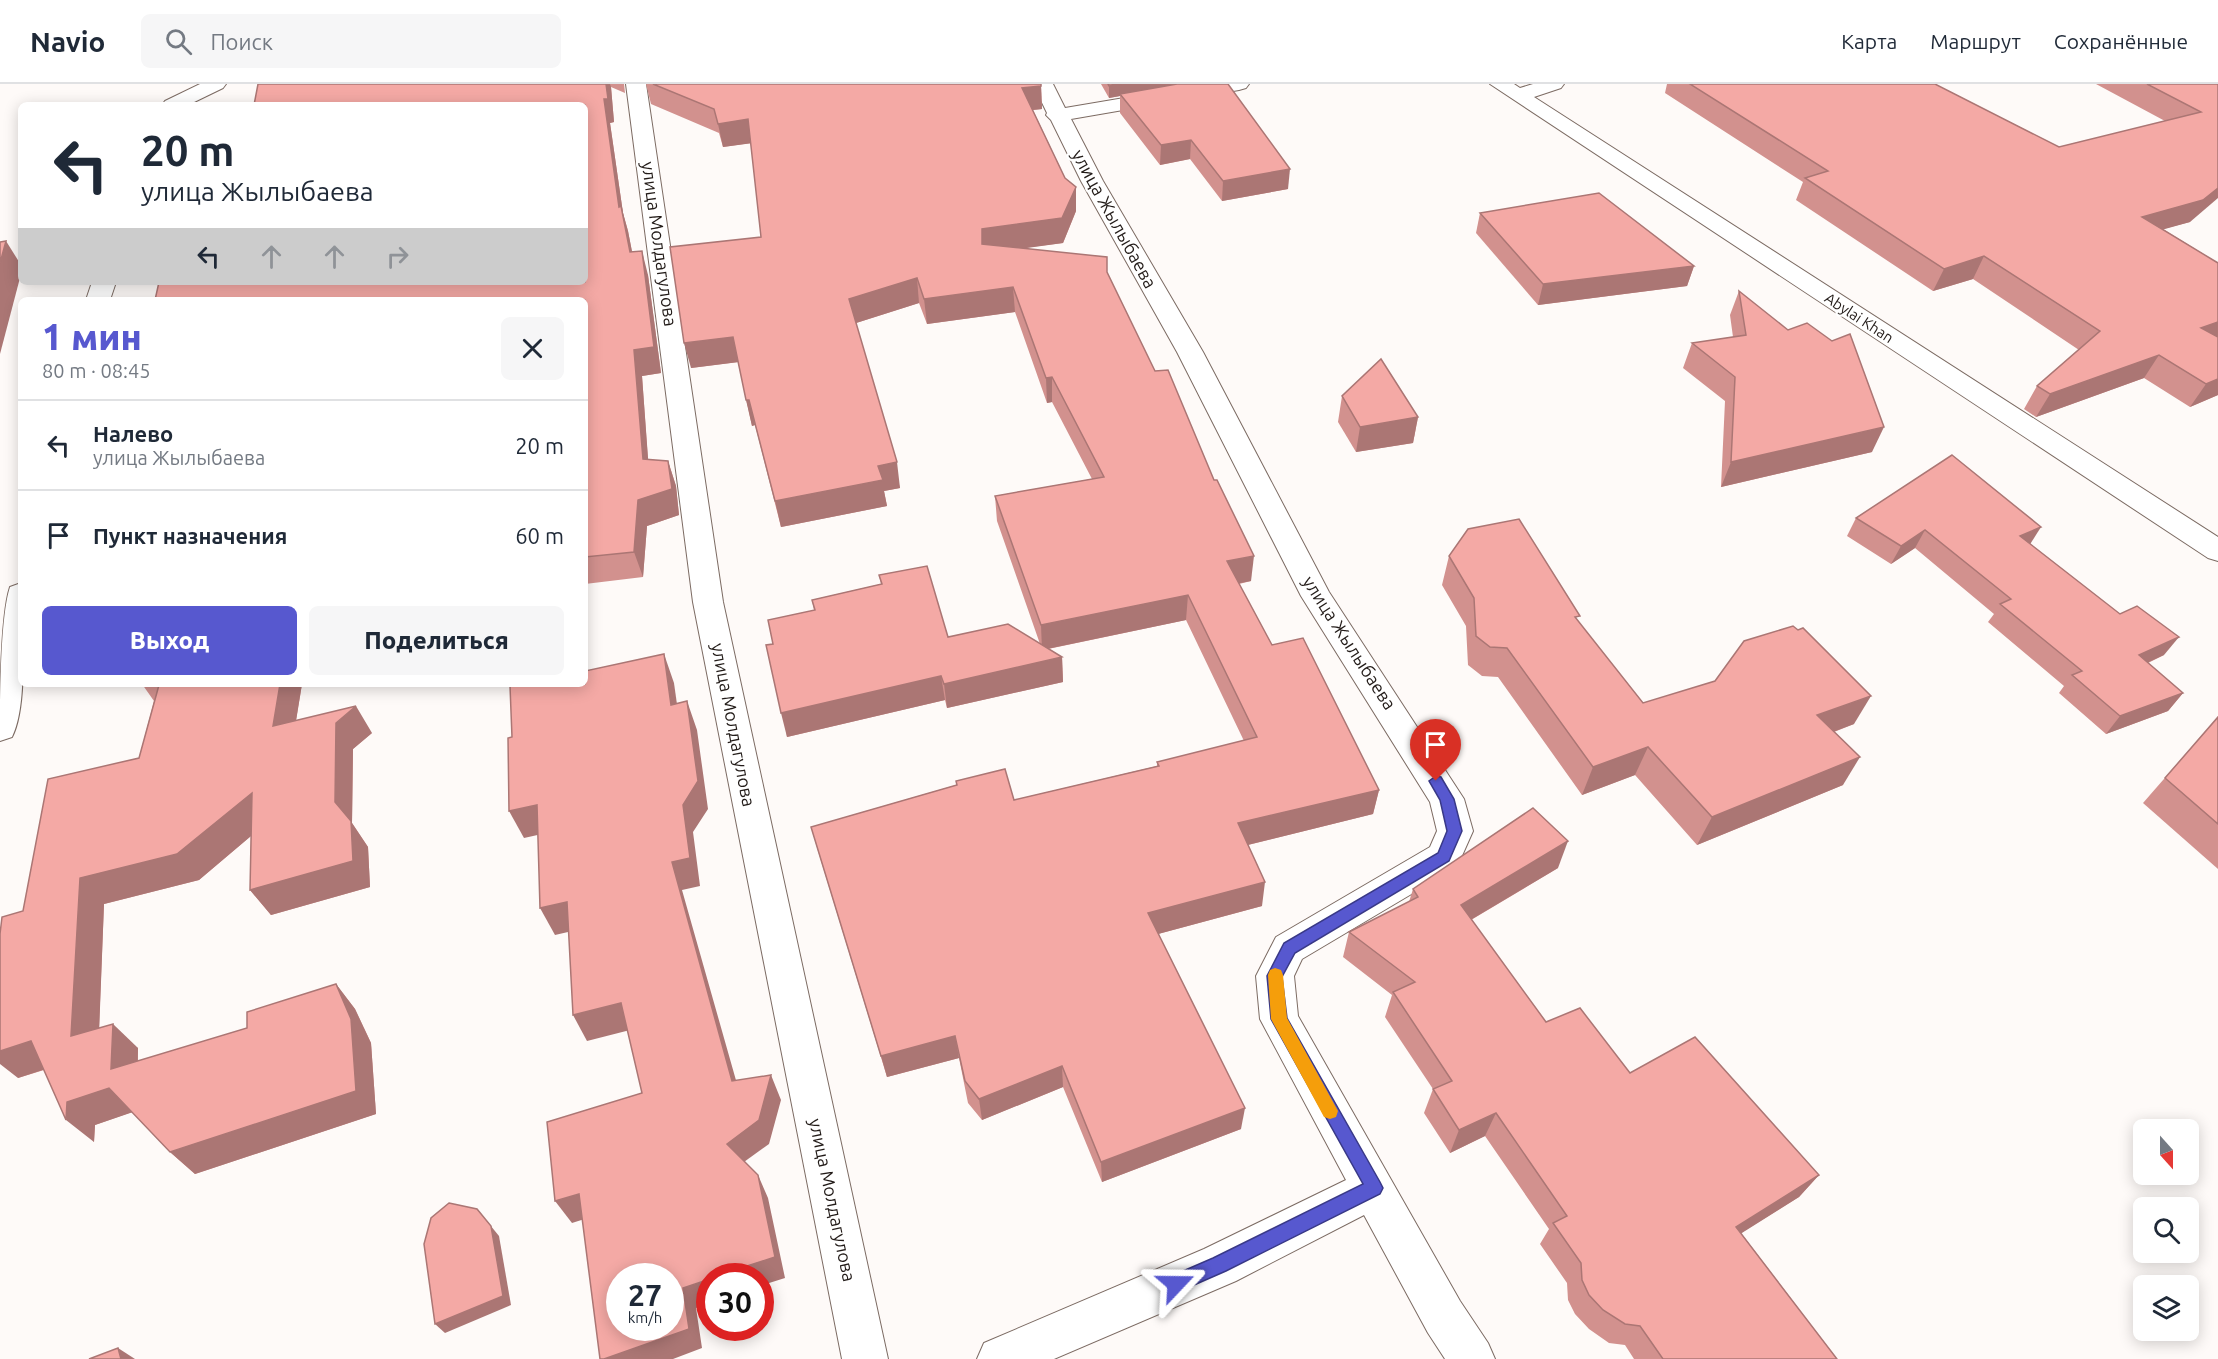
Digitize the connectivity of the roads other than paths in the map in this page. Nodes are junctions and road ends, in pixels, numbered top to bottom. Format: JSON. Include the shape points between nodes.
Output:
{"nodes":[{"id":1,"x":216,"y":84,"type":"edge"},
{"id":2,"x":636,"y":84,"type":"edge"},
{"id":3,"x":1043,"y":84,"type":"edge"},
{"id":4,"x":1239,"y":84,"type":"edge"},
{"id":5,"x":1554,"y":84,"type":"edge"},
{"id":6,"x":1509,"y":90,"type":"edge"},
{"id":7,"x":178,"y":102,"type":"edge"},
{"id":8,"x":1056,"y":115,"type":"junction"},
{"id":9,"x":2218,"y":551,"type":"edge"},
{"id":10,"x":18,"y":613,"type":"edge"},
{"id":11,"x":0,"y":728,"type":"edge"},
{"id":12,"x":1374,"y":1188,"type":"junction"},
{"id":13,"x":865,"y":1359,"type":"edge"},
{"id":14,"x":1000,"y":1359,"type":"edge"},
{"id":15,"x":1472,"y":1359,"type":"edge"}],
"edges":[{"from":1,"to":7,"type":"street"},
{"from":2,"to":13,"type":"street","name":"улица Молдагулова","via":[[708,602]]},
{"from":3,"to":8,"type":"street","name":"улица Жылыбаева"},
{"from":4,"to":8,"type":"street"},
{"from":5,"to":6,"type":"street"},
{"from":6,"to":9,"type":"street","name":"Abylai Khan"},
{"from":8,"to":12,"type":"street","name":"улица Жылыбаева","via":[[1190,352],[1316,596],[1447,799],[1455,831],[1444,857],[1289,948],[1275,976],[1279,1019]]},
{"from":10,"to":11,"type":"street"},
{"from":12,"to":14,"type":"street","via":[[1220,1265]]},
{"from":12,"to":15,"type":"street","name":"улица Жылыбаева","via":[[1444,1317]]}]}
